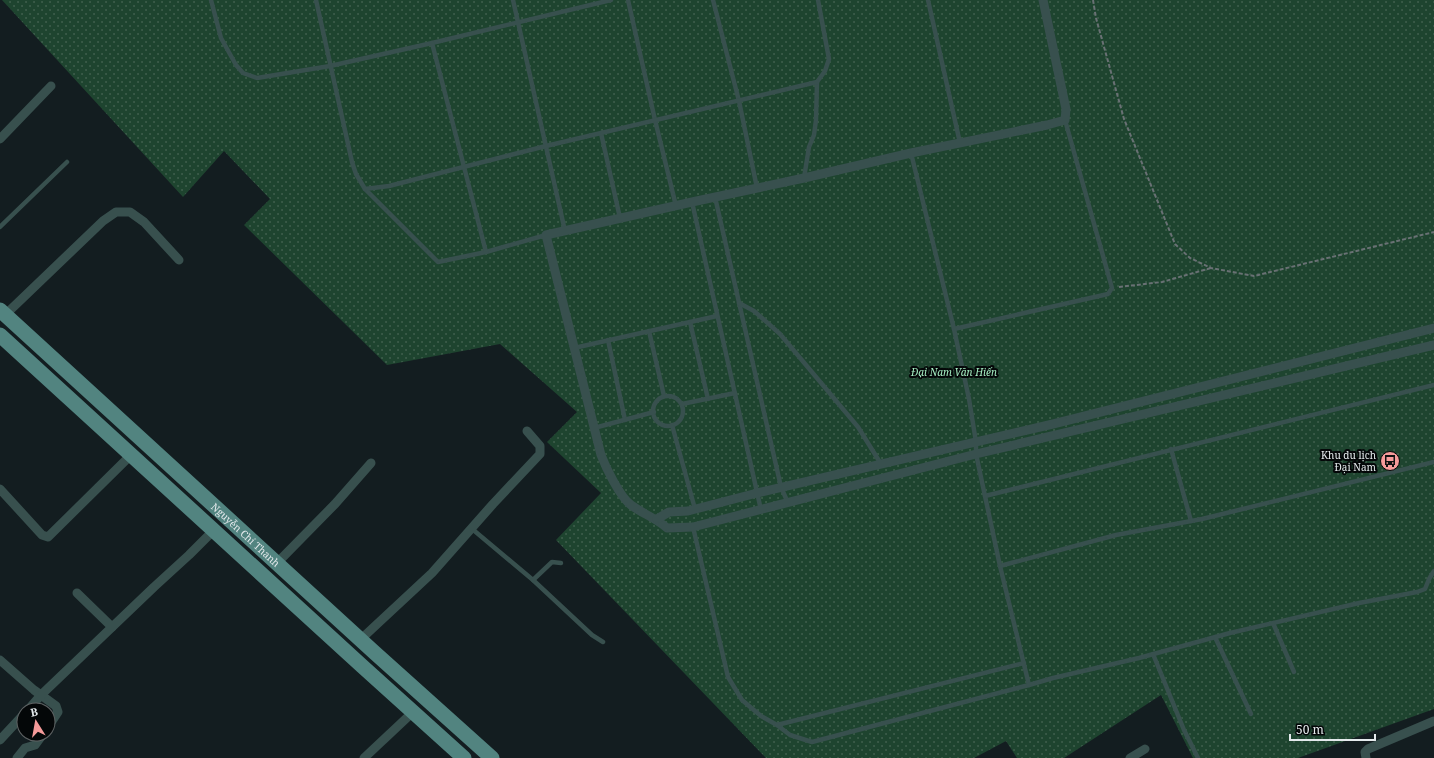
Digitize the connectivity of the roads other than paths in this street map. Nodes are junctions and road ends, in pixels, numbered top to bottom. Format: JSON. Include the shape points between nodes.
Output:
{"nodes":[{"id":1,"x":211,"y":0,"type":"edge"},
{"id":2,"x":316,"y":0,"type":"edge"},
{"id":3,"x":513,"y":0,"type":"edge"},
{"id":4,"x":610,"y":0,"type":"edge"},
{"id":5,"x":628,"y":0,"type":"edge"},
{"id":6,"x":713,"y":0,"type":"edge"},
{"id":7,"x":818,"y":0,"type":"edge"},
{"id":8,"x":928,"y":0,"type":"edge"},
{"id":9,"x":1043,"y":0,"type":"edge"},
{"id":10,"x":518,"y":23,"type":"junction"},
{"id":11,"x":432,"y":43,"type":"junction"},
{"id":12,"x":330,"y":66,"type":"junction"},
{"id":13,"x":817,"y":82,"type":"junction"},
{"id":14,"x":51,"y":86,"type":"dead end"},
{"id":15,"x":739,"y":101,"type":"junction"},
{"id":16,"x":655,"y":120,"type":"junction"},
{"id":17,"x":1065,"y":120,"type":"junction"},
{"id":18,"x":601,"y":133,"type":"junction"},
{"id":19,"x":0,"y":139,"type":"edge"},
{"id":20,"x":960,"y":143,"type":"junction"},
{"id":21,"x":546,"y":146,"type":"junction"},
{"id":22,"x":911,"y":153,"type":"junction"},
{"id":23,"x":67,"y":162,"type":"dead end"},
{"id":24,"x":464,"y":167,"type":"junction"},
{"id":25,"x":804,"y":178,"type":"junction"},
{"id":26,"x":365,"y":188,"type":"junction"},
{"id":27,"x":757,"y":188,"type":"junction"},
{"id":28,"x":715,"y":197,"type":"junction"},
{"id":29,"x":692,"y":202,"type":"junction"},
{"id":30,"x":676,"y":206,"type":"junction"},
{"id":31,"x":620,"y":218,"type":"junction"},
{"id":32,"x":0,"y":227,"type":"edge"},
{"id":33,"x":565,"y":231,"type":"junction"},
{"id":34,"x":546,"y":235,"type":"junction"},
{"id":35,"x":486,"y":252,"type":"junction"},
{"id":36,"x":179,"y":260,"type":"dead end"},
{"id":37,"x":739,"y":303,"type":"junction"},
{"id":38,"x":3,"y":312,"type":"edge"},
{"id":39,"x":718,"y":316,"type":"junction"},
{"id":40,"x":690,"y":322,"type":"junction"},
{"id":41,"x":1434,"y":328,"type":"edge"},
{"id":42,"x":954,"y":330,"type":"junction"},
{"id":43,"x":649,"y":331,"type":"junction"},
{"id":44,"x":0,"y":335,"type":"edge"},
{"id":45,"x":608,"y":340,"type":"junction"},
{"id":46,"x":1434,"y":345,"type":"edge"},
{"id":47,"x":574,"y":348,"type":"junction"},
{"id":48,"x":1434,"y":385,"type":"edge"},
{"id":49,"x":735,"y":393,"type":"junction"},
{"id":50,"x":664,"y":396,"type":"junction"},
{"id":51,"x":708,"y":399,"type":"junction"},
{"id":52,"x":682,"y":404,"type":"junction"},
{"id":53,"x":654,"y":412,"type":"junction"},
{"id":54,"x":625,"y":420,"type":"junction"},
{"id":55,"x":672,"y":425,"type":"junction"},
{"id":56,"x":594,"y":428,"type":"junction"},
{"id":57,"x":527,"y":431,"type":"dead end"},
{"id":58,"x":144,"y":442,"type":"junction"},
{"id":59,"x":976,"y":442,"type":"junction"},
{"id":60,"x":1171,"y":449,"type":"junction"},
{"id":61,"x":976,"y":454,"type":"junction"},
{"id":62,"x":131,"y":455,"type":"junction"},
{"id":63,"x":1434,"y":462,"type":"edge"},
{"id":64,"x":371,"y":463,"type":"dead end"},
{"id":65,"x":881,"y":464,"type":"junction"},
{"id":66,"x":781,"y":487,"type":"junction"},
{"id":67,"x":0,"y":489,"type":"edge"},
{"id":68,"x":757,"y":493,"type":"junction"},
{"id":69,"x":985,"y":496,"type":"junction"},
{"id":70,"x":788,"y":503,"type":"junction"},
{"id":71,"x":695,"y":509,"type":"junction"},
{"id":72,"x":761,"y":510,"type":"junction"},
{"id":73,"x":657,"y":519,"type":"junction"},
{"id":74,"x":1190,"y":521,"type":"junction"},
{"id":75,"x":693,"y":527,"type":"junction"},
{"id":76,"x":471,"y":528,"type":"junction"},
{"id":77,"x":214,"y":530,"type":"junction"},
{"id":78,"x":277,"y":563,"type":"junction"},
{"id":79,"x":561,"y":563,"type":"dead end"},
{"id":80,"x":1000,"y":566,"type":"junction"},
{"id":81,"x":1434,"y":571,"type":"edge"},
{"id":82,"x":532,"y":580,"type":"junction"},
{"id":83,"x":77,"y":593,"type":"dead end"},
{"id":84,"x":1273,"y":623,"type":"junction"},
{"id":85,"x":112,"y":627,"type":"junction"},
{"id":86,"x":1215,"y":637,"type":"junction"},
{"id":87,"x":360,"y":640,"type":"junction"},
{"id":88,"x":603,"y":642,"type":"dead end"},
{"id":89,"x":347,"y":652,"type":"junction"},
{"id":90,"x":1153,"y":654,"type":"junction"},
{"id":91,"x":0,"y":660,"type":"edge"},
{"id":92,"x":1024,"y":663,"type":"junction"},
{"id":93,"x":1294,"y":672,"type":"dead end"},
{"id":94,"x":1029,"y":685,"type":"junction"},
{"id":95,"x":41,"y":695,"type":"junction"},
{"id":96,"x":35,"y":702,"type":"edge"},
{"id":97,"x":51,"y":702,"type":"edge"},
{"id":98,"x":413,"y":712,"type":"junction"},
{"id":99,"x":1251,"y":714,"type":"dead end"},
{"id":100,"x":1434,"y":721,"type":"edge"},
{"id":101,"x":16,"y":723,"type":"edge"},
{"id":102,"x":777,"y":724,"type":"junction"},
{"id":103,"x":0,"y":740,"type":"edge"},
{"id":104,"x":37,"y":742,"type":"edge"},
{"id":105,"x":1145,"y":749,"type":"dead end"},
{"id":106,"x":17,"y":758,"type":"edge"},
{"id":107,"x":364,"y":758,"type":"edge"},
{"id":108,"x":464,"y":758,"type":"edge"},
{"id":109,"x":492,"y":758,"type":"edge"},
{"id":110,"x":1130,"y":758,"type":"edge"},
{"id":111,"x":1198,"y":758,"type":"edge"},
{"id":112,"x":1366,"y":758,"type":"edge"}],
"edges":[{"from":1,"to":12,"type":"lane","via":[[221,38],[243,73],[257,78]]},
{"from":2,"to":12,"type":"lane"},
{"from":3,"to":10,"type":"lane"},
{"from":4,"to":10,"type":"lane"},
{"from":5,"to":16,"type":"lane"},
{"from":6,"to":15,"type":"lane"},
{"from":7,"to":13,"type":"lane","via":[[829,59],[826,71]]},
{"from":8,"to":20,"type":"lane"},
{"from":9,"to":17,"type":"street","via":[[1066,109]]},
{"from":10,"to":11,"type":"lane"},
{"from":10,"to":21,"type":"lane"},
{"from":11,"to":12,"type":"lane"},
{"from":11,"to":24,"type":"lane"},
{"from":12,"to":26,"type":"lane","via":[[352,162]]},
{"from":13,"to":15,"type":"lane"},
{"from":13,"to":25,"type":"lane","via":[[814,135],[809,147]]},
{"from":14,"to":19,"type":"street"},
{"from":15,"to":16,"type":"lane"},
{"from":15,"to":27,"type":"lane"},
{"from":16,"to":18,"type":"lane"},
{"from":16,"to":30,"type":"lane"},
{"from":17,"to":20,"type":"street"},
{"from":17,"to":42,"type":"lane","via":[[1112,288],[1108,294]]},
{"from":18,"to":21,"type":"lane"},
{"from":18,"to":31,"type":"lane"},
{"from":20,"to":22,"type":"street"},
{"from":21,"to":24,"type":"lane"},
{"from":21,"to":33,"type":"lane"},
{"from":22,"to":25,"type":"street"},
{"from":22,"to":42,"type":"lane"},
{"from":23,"to":32,"type":"lane"},
{"from":24,"to":26,"type":"lane","via":[[389,186]]},
{"from":24,"to":35,"type":"lane"},
{"from":25,"to":27,"type":"street"},
{"from":26,"to":35,"type":"lane","via":[[438,262]]},
{"from":27,"to":28,"type":"street"},
{"from":28,"to":29,"type":"street"},
{"from":28,"to":37,"type":"lane"},
{"from":29,"to":30,"type":"street"},
{"from":29,"to":39,"type":"lane"},
{"from":30,"to":31,"type":"street"},
{"from":31,"to":33,"type":"street"},
{"from":33,"to":34,"type":"street"},
{"from":34,"to":35,"type":"lane"},
{"from":34,"to":47,"type":"street"},
{"from":36,"to":38,"type":"street","via":[[144,222],[130,212],[116,212]]},
{"from":37,"to":65,"type":"lane","via":[[754,311],[780,334],[858,427]]},
{"from":37,"to":66,"type":"lane"},
{"from":38,"to":58,"type":"main road","name":"Nguyễn Chí Thanh"},
{"from":39,"to":40,"type":"lane"},
{"from":39,"to":49,"type":"lane"},
{"from":40,"to":43,"type":"lane"},
{"from":40,"to":51,"type":"lane"},
{"from":41,"to":59,"type":"street"},
{"from":42,"to":59,"type":"lane"},
{"from":43,"to":45,"type":"lane"},
{"from":43,"to":50,"type":"lane"},
{"from":44,"to":62,"type":"main road","name":"Nguyễn Chí Thanh"},
{"from":45,"to":47,"type":"lane"},
{"from":45,"to":54,"type":"lane"},
{"from":46,"to":61,"type":"street"},
{"from":47,"to":56,"type":"street"},
{"from":48,"to":60,"type":"lane"},
{"from":49,"to":51,"type":"lane"},
{"from":49,"to":68,"type":"lane"},
{"from":50,"to":52,"type":"lane","via":[[674,397]]},
{"from":50,"to":53,"type":"lane","via":[[656,402]]},
{"from":51,"to":52,"type":"lane"},
{"from":52,"to":55,"type":"lane","via":[[681,419]]},
{"from":53,"to":54,"type":"lane"},
{"from":53,"to":55,"type":"lane","via":[[658,421]]},
{"from":54,"to":56,"type":"lane"},
{"from":55,"to":71,"type":"lane"},
{"from":56,"to":73,"type":"street","via":[[606,470],[619,490],[629,504]]},
{"from":57,"to":76,"type":"street","via":[[540,446],[540,454]]},
{"from":58,"to":62,"type":"main road"},
{"from":58,"to":78,"type":"main road","name":"Nguyễn Chí Thanh"},
{"from":59,"to":61,"type":"lane"},
{"from":59,"to":65,"type":"street"},
{"from":60,"to":69,"type":"lane"},
{"from":60,"to":74,"type":"lane"},
{"from":61,"to":69,"type":"lane"},
{"from":61,"to":70,"type":"street"},
{"from":62,"to":67,"type":"street","via":[[48,537],[42,535]]},
{"from":62,"to":77,"type":"main road","name":"Nguyễn Chí Thanh"},
{"from":63,"to":74,"type":"lane"},
{"from":64,"to":78,"type":"street"},
{"from":65,"to":66,"type":"street"},
{"from":66,"to":68,"type":"street"},
{"from":66,"to":70,"type":"lane"},
{"from":68,"to":71,"type":"street"},
{"from":68,"to":72,"type":"lane"},
{"from":69,"to":80,"type":"lane"},
{"from":70,"to":72,"type":"street"},
{"from":71,"to":73,"type":"street","via":[[669,512]]},
{"from":72,"to":75,"type":"street"},
{"from":73,"to":75,"type":"street","via":[[667,528]]},
{"from":74,"to":80,"type":"lane","via":[[1116,535]]},
{"from":75,"to":102,"type":"lane","via":[[728,677],[742,700],[761,716]]},
{"from":76,"to":82,"type":"lane"},
{"from":76,"to":87,"type":"street","via":[[432,573]]},
{"from":77,"to":85,"type":"street"},
{"from":77,"to":89,"type":"main road","name":"Nguyễn Chí Thanh"},
{"from":78,"to":87,"type":"main road","name":"Nguyễn Chí Thanh"},
{"from":79,"to":82,"type":"lane","via":[[552,562]]},
{"from":80,"to":92,"type":"lane"},
{"from":81,"to":84,"type":"lane","via":[[1424,589],[1417,592]]},
{"from":82,"to":88,"type":"lane"},
{"from":83,"to":85,"type":"street"},
{"from":84,"to":86,"type":"lane"},
{"from":84,"to":93,"type":"lane"},
{"from":85,"to":95,"type":"street"},
{"from":86,"to":90,"type":"lane"},
{"from":86,"to":99,"type":"lane"},
{"from":87,"to":89,"type":"main road"},
{"from":87,"to":109,"type":"main road","name":"Nguyễn Chí Thanh"},
{"from":89,"to":98,"type":"main road","name":"Nguyễn Chí Thanh"},
{"from":90,"to":94,"type":"lane"},
{"from":90,"to":111,"type":"lane"},
{"from":91,"to":95,"type":"street"},
{"from":92,"to":94,"type":"lane"},
{"from":92,"to":102,"type":"lane"},
{"from":94,"to":102,"type":"lane","via":[[812,742],[790,735]]},
{"from":95,"to":96,"type":"street"},
{"from":95,"to":97,"type":"street"},
{"from":98,"to":107,"type":"street"},
{"from":98,"to":108,"type":"main road","name":"Nguyễn Chí Thanh"},
{"from":100,"to":112,"type":"street","via":[[1368,749],[1365,752]]},
{"from":101,"to":103,"type":"street"},
{"from":104,"to":106,"type":"street","via":[[25,748]]},
{"from":105,"to":110,"type":"street"}]}
